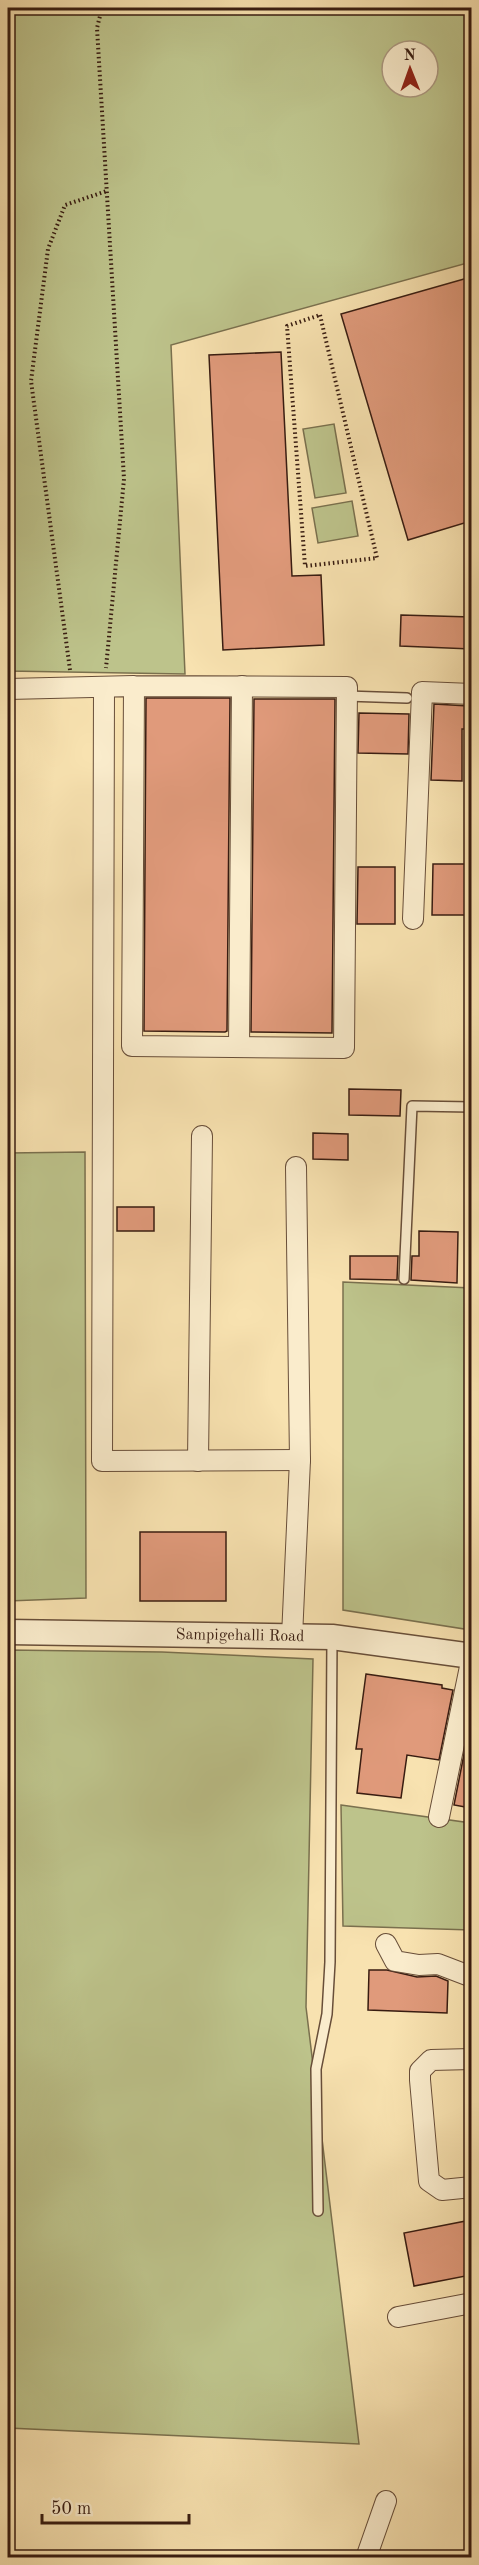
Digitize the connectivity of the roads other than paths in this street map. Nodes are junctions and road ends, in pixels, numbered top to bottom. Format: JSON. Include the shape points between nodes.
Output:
{"nodes":[{"id":1,"x":134,"y":686,"type":"junction"},
{"id":2,"x":242,"y":686,"type":"junction"},
{"id":3,"x":104,"y":687,"type":"junction"},
{"id":4,"x":8,"y":689,"type":"edge"},
{"id":5,"x":471,"y":694,"type":"edge"},
{"id":6,"x":346,"y":696,"type":"junction"},
{"id":7,"x":407,"y":698,"type":"dead end"},
{"id":8,"x":413,"y":919,"type":"dead end"},
{"id":9,"x":239,"y":1047,"type":"junction"},
{"id":10,"x":471,"y":1107,"type":"edge"},
{"id":11,"x":202,"y":1136,"type":"dead end"},
{"id":12,"x":296,"y":1167,"type":"dead end"},
{"id":13,"x":404,"y":1279,"type":"dead end"},
{"id":14,"x":300,"y":1460,"type":"junction"},
{"id":15,"x":198,"y":1461,"type":"junction"},
{"id":16,"x":8,"y":1632,"type":"edge"},
{"id":17,"x":292,"y":1637,"type":"junction"},
{"id":18,"x":332,"y":1637,"type":"junction"},
{"id":19,"x":471,"y":1657,"type":"edge"},
{"id":20,"x":439,"y":1817,"type":"dead end"},
{"id":21,"x":386,"y":1944,"type":"dead end"},
{"id":22,"x":471,"y":1977,"type":"edge"},
{"id":23,"x":471,"y":2059,"type":"edge"},
{"id":24,"x":471,"y":2187,"type":"edge"},
{"id":25,"x":318,"y":2211,"type":"dead end"},
{"id":26,"x":471,"y":2303,"type":"edge"},
{"id":27,"x":398,"y":2317,"type":"dead end"},
{"id":28,"x":386,"y":2502,"type":"dead end"},
{"id":29,"x":366,"y":2558,"type":"edge"}],
"edges":[{"from":1,"to":2,"type":"street"},
{"from":1,"to":3,"type":"street"},
{"from":1,"to":9,"type":"street","via":[[132,1046]]},
{"from":2,"to":6,"type":"street","via":[[347,687]]},
{"from":2,"to":9,"type":"street"},
{"from":3,"to":4,"type":"street"},
{"from":3,"to":15,"type":"street","via":[[102,1461]]},
{"from":5,"to":8,"type":"street","via":[[422,692]]},
{"from":6,"to":7,"type":"lane"},
{"from":6,"to":9,"type":"street","via":[[344,1048]]},
{"from":10,"to":13,"type":"lane","via":[[412,1106]]},
{"from":11,"to":15,"type":"street"},
{"from":12,"to":14,"type":"street"},
{"from":14,"to":15,"type":"street"},
{"from":14,"to":17,"type":"street"},
{"from":16,"to":17,"type":"street","name":"Sampigehalli Road"},
{"from":17,"to":18,"type":"street","name":"Sampigehalli Road"},
{"from":18,"to":19,"type":"street","name":"Sampigehalli Road"},
{"from":18,"to":25,"type":"lane","via":[[330,1962],[327,2014],[316,2069]]},
{"from":19,"to":20,"type":"street"},
{"from":21,"to":22,"type":"street","via":[[395,1961],[438,1964]]},
{"from":23,"to":24,"type":"street","via":[[431,2060],[420,2071],[429,2181],[442,2190]]},
{"from":26,"to":27,"type":"street"},
{"from":28,"to":29,"type":"street"}]}
